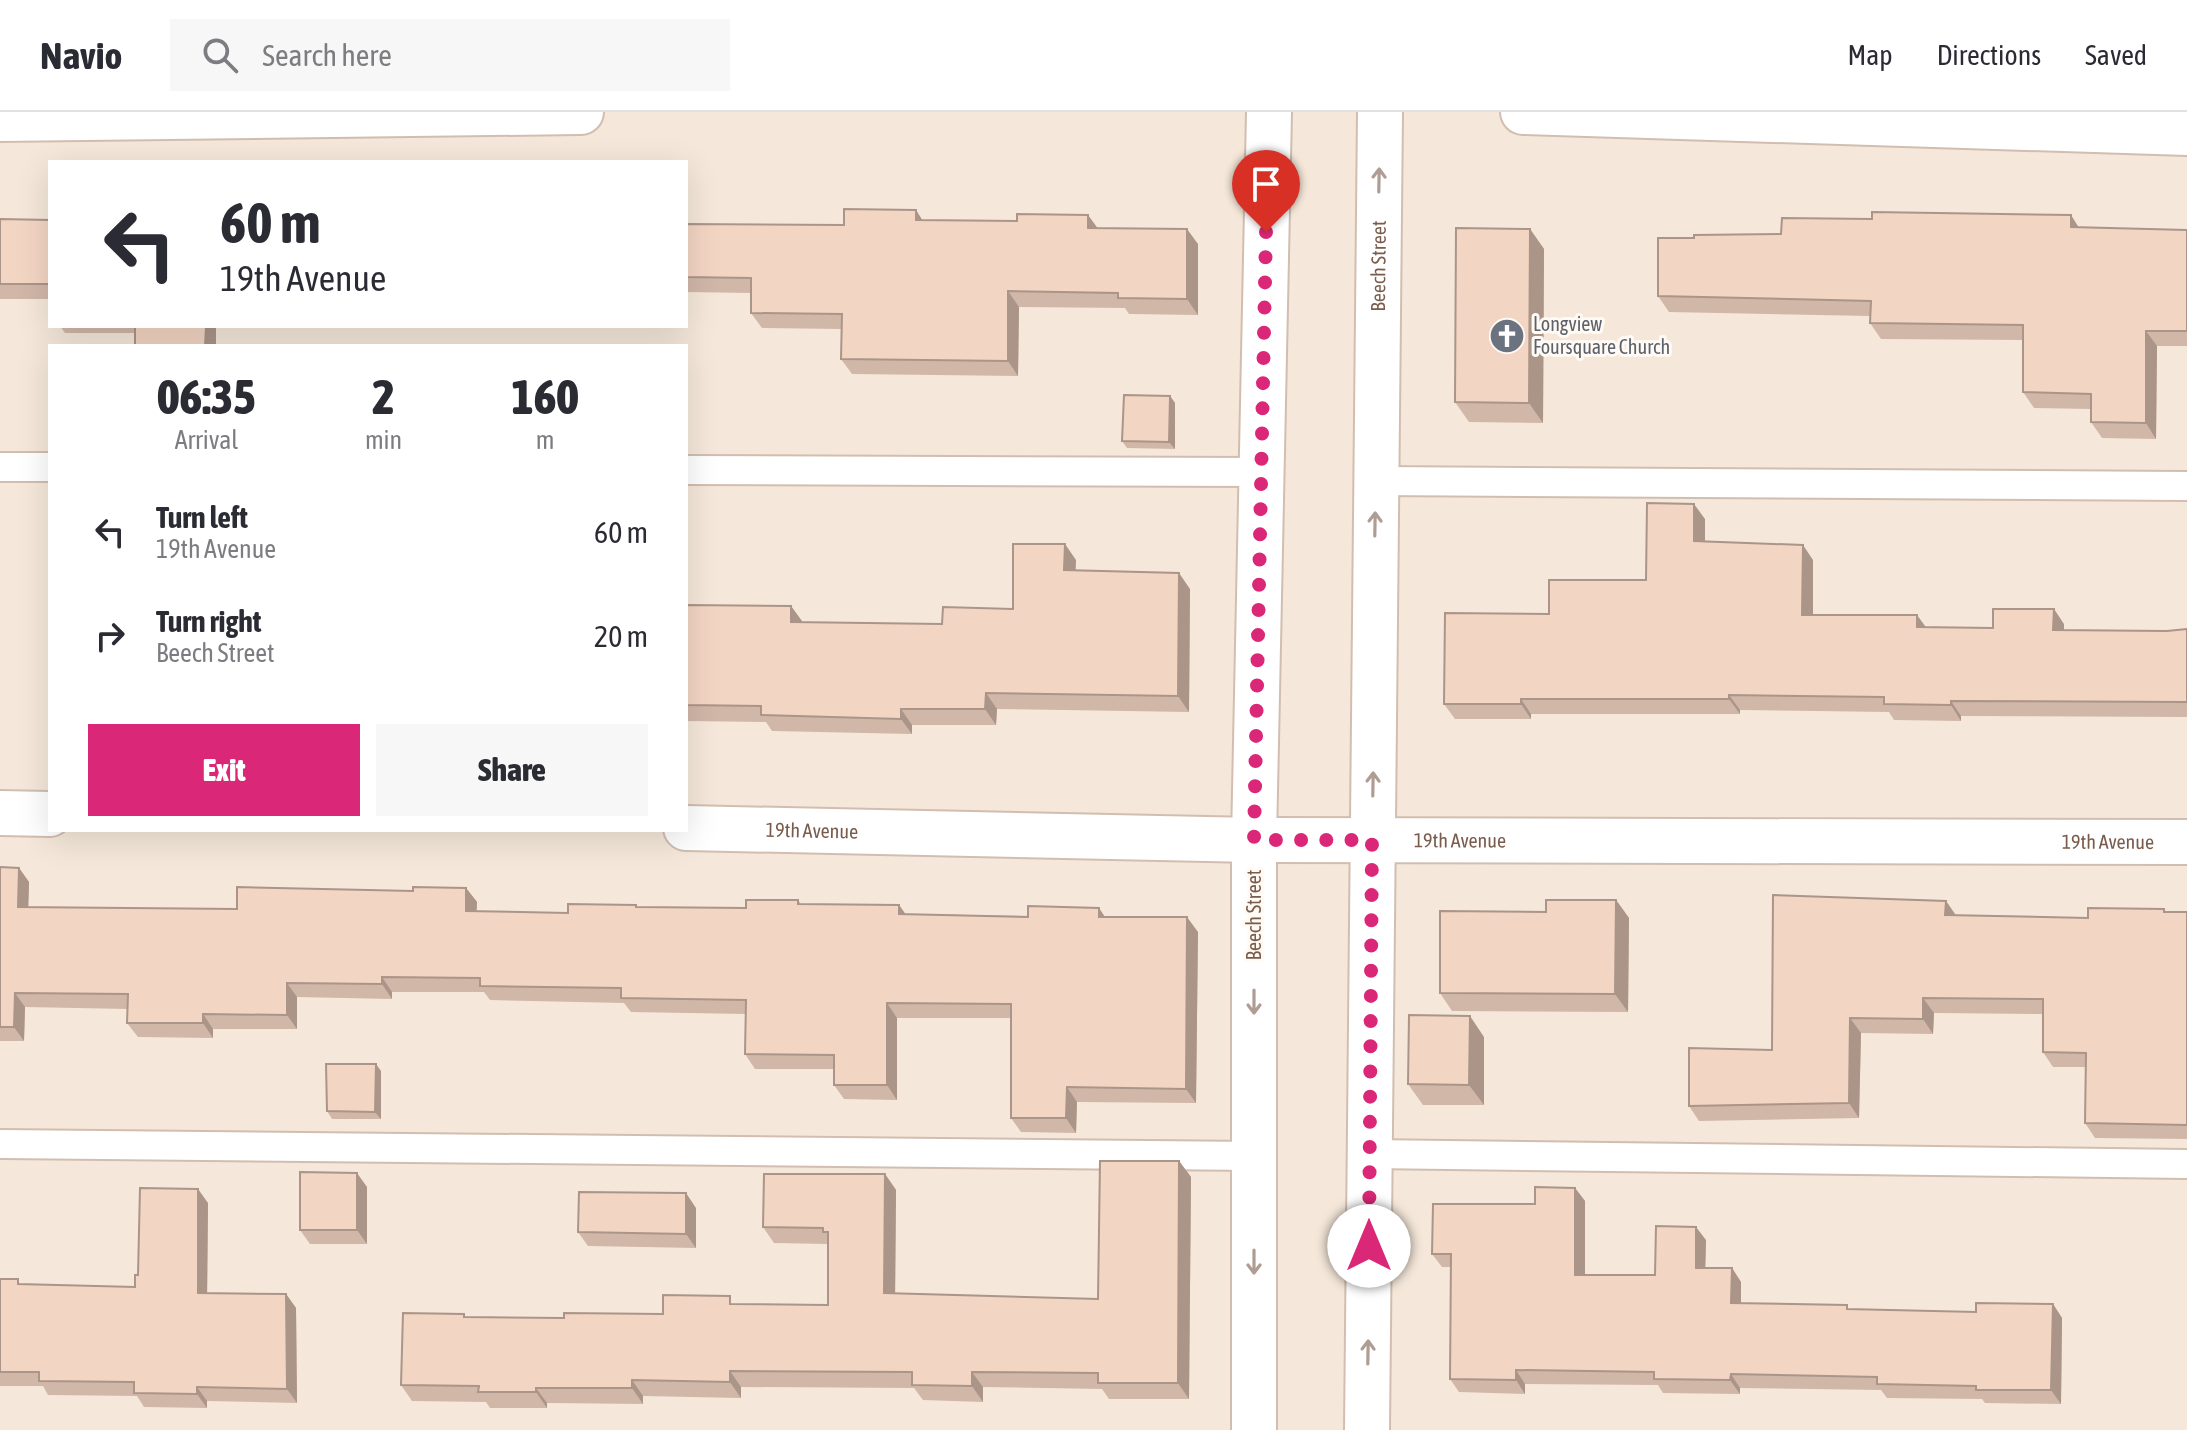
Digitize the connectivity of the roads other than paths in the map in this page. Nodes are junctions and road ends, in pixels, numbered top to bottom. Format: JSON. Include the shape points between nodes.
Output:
{"nodes":[{"id":1,"x":581,"y":112,"type":"edge"},
{"id":2,"x":1269,"y":112,"type":"edge"},
{"id":3,"x":1380,"y":112,"type":"edge"},
{"id":4,"x":1523,"y":112,"type":"edge"},
{"id":5,"x":78,"y":115,"type":"edge"},
{"id":6,"x":0,"y":119,"type":"edge"},
{"id":7,"x":2187,"y":133,"type":"edge"},
{"id":8,"x":0,"y":467,"type":"edge"},
{"id":9,"x":48,"y":467,"type":"edge"},
{"id":10,"x":688,"y":470,"type":"edge"},
{"id":11,"x":1262,"y":472,"type":"junction"},
{"id":12,"x":1376,"y":481,"type":"junction"},
{"id":13,"x":2187,"y":486,"type":"edge"},
{"id":14,"x":0,"y":813,"type":"edge"},
{"id":15,"x":48,"y":814,"type":"edge"},
{"id":16,"x":688,"y":828,"type":"edge"},
{"id":17,"x":1254,"y":840,"type":"junction"},
{"id":18,"x":1372,"y":840,"type":"junction"},
{"id":19,"x":2187,"y":842,"type":"edge"},
{"id":20,"x":0,"y":1144,"type":"edge"},
{"id":21,"x":1370,"y":1154,"type":"junction"},
{"id":22,"x":1254,"y":1156,"type":"junction"},
{"id":23,"x":2187,"y":1164,"type":"edge"},
{"id":24,"x":1254,"y":1430,"type":"edge"},
{"id":25,"x":1367,"y":1430,"type":"edge"}],
"edges":[{"from":1,"to":5,"type":"street"},
{"from":2,"to":11,"type":"street","name":"Beech Street"},
{"from":12,"to":3,"type":"street","name":"Beech Street","one_way":true},
{"from":4,"to":7,"type":"street"},
{"from":5,"to":6,"type":"street"},
{"from":8,"to":9,"type":"lane"},
{"from":10,"to":11,"type":"lane"},
{"from":11,"to":17,"type":"street","name":"Beech Street"},
{"from":12,"to":13,"type":"lane"},
{"from":18,"to":12,"type":"street","name":"Beech Street","one_way":true},
{"from":14,"to":15,"type":"street"},
{"from":16,"to":17,"type":"street","name":"19th Avenue"},
{"from":17,"to":18,"type":"street","name":"19th Avenue"},
{"from":17,"to":22,"type":"street","name":"Beech Street","one_way":true},
{"from":18,"to":19,"type":"street","name":"19th Avenue"},
{"from":18,"to":21,"type":"street","name":"Beech Street"},
{"from":20,"to":22,"type":"lane"},
{"from":21,"to":23,"type":"lane"},
{"from":25,"to":21,"type":"street","name":"Beech Street","one_way":true},
{"from":22,"to":24,"type":"street","name":"Beech Street","one_way":true}]}
